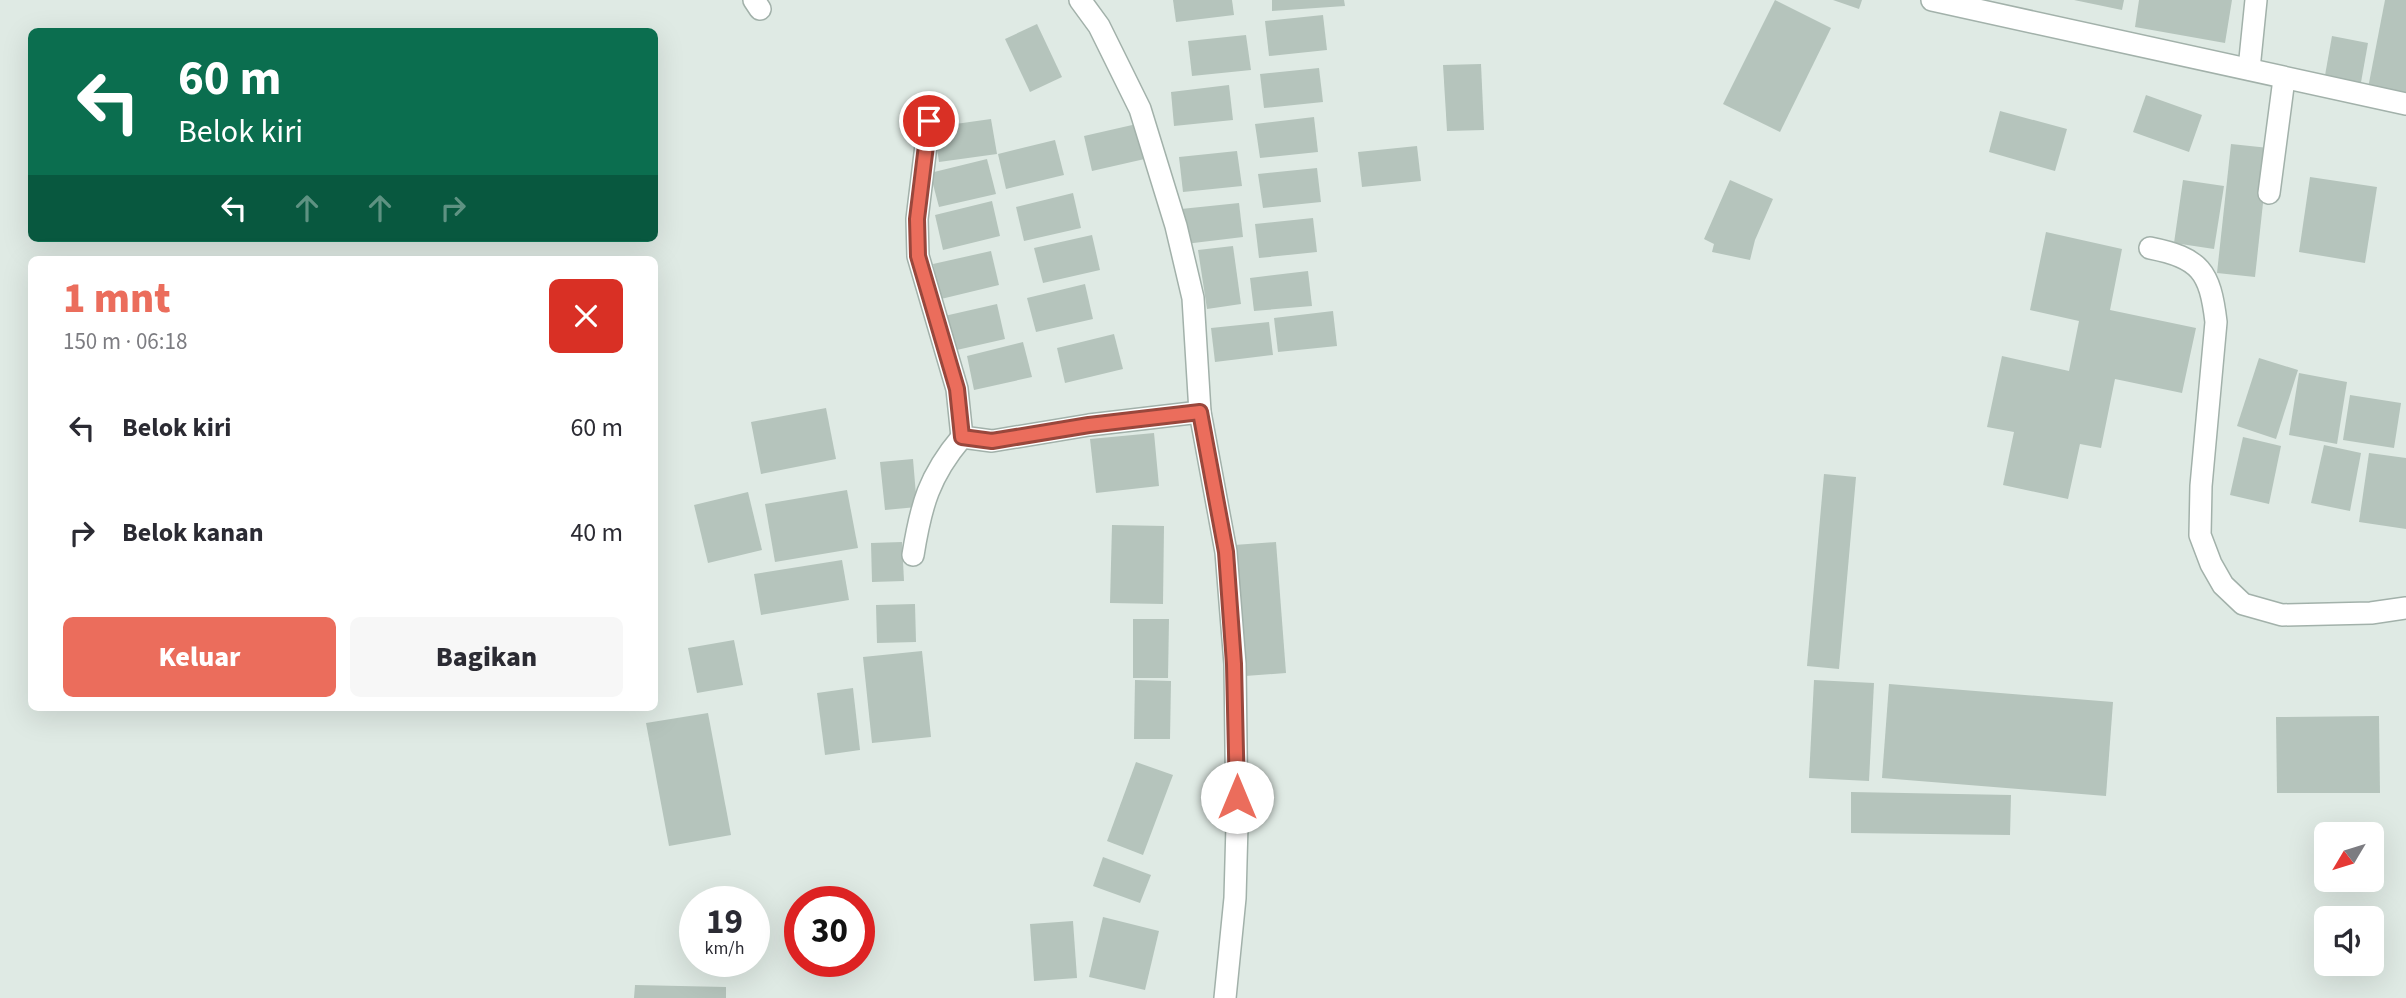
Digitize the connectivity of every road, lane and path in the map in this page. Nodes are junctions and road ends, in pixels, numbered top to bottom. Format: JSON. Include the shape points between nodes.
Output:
{"nodes":[{"id":1,"x":1080,"y":0,"type":"edge"},
{"id":2,"x":1932,"y":0,"type":"edge"},
{"id":3,"x":2256,"y":0,"type":"edge"},
{"id":4,"x":2249,"y":69,"type":"junction"},
{"id":5,"x":2284,"y":79,"type":"junction"},
{"id":6,"x":2406,"y":104,"type":"edge"},
{"id":7,"x":929,"y":121,"type":"dead end"},
{"id":8,"x":2269,"y":192,"type":"dead end"},
{"id":9,"x":2150,"y":248,"type":"dead end"},
{"id":10,"x":1200,"y":412,"type":"junction"},
{"id":11,"x":962,"y":437,"type":"junction"},
{"id":12,"x":914,"y":555,"type":"dead end"},
{"id":13,"x":2406,"y":608,"type":"edge"},
{"id":14,"x":1225,"y":998,"type":"edge"}],
"edges":[{"from":1,"to":10,"type":"street","via":[[1118,60],[1156,158],[1193,298]]},
{"from":2,"to":4,"type":"street"},
{"from":3,"to":4,"type":"street"},
{"from":4,"to":5,"type":"street"},
{"from":5,"to":6,"type":"street"},
{"from":5,"to":8,"type":"street"},
{"from":7,"to":11,"type":"street","via":[[917,219],[918,256],[957,389]]},
{"from":9,"to":13,"type":"street","via":[[2177,253],[2192,262],[2209,286],[2214,303],[2200,534],[2223,585],[2243,604],[2283,615]]},
{"from":10,"to":11,"type":"street","via":[[992,441]]},
{"from":10,"to":14,"type":"street","via":[[1226,552],[1234,664],[1236,886]]},
{"from":11,"to":12,"type":"street","via":[[942,461],[928,492],[919,516]]}]}
